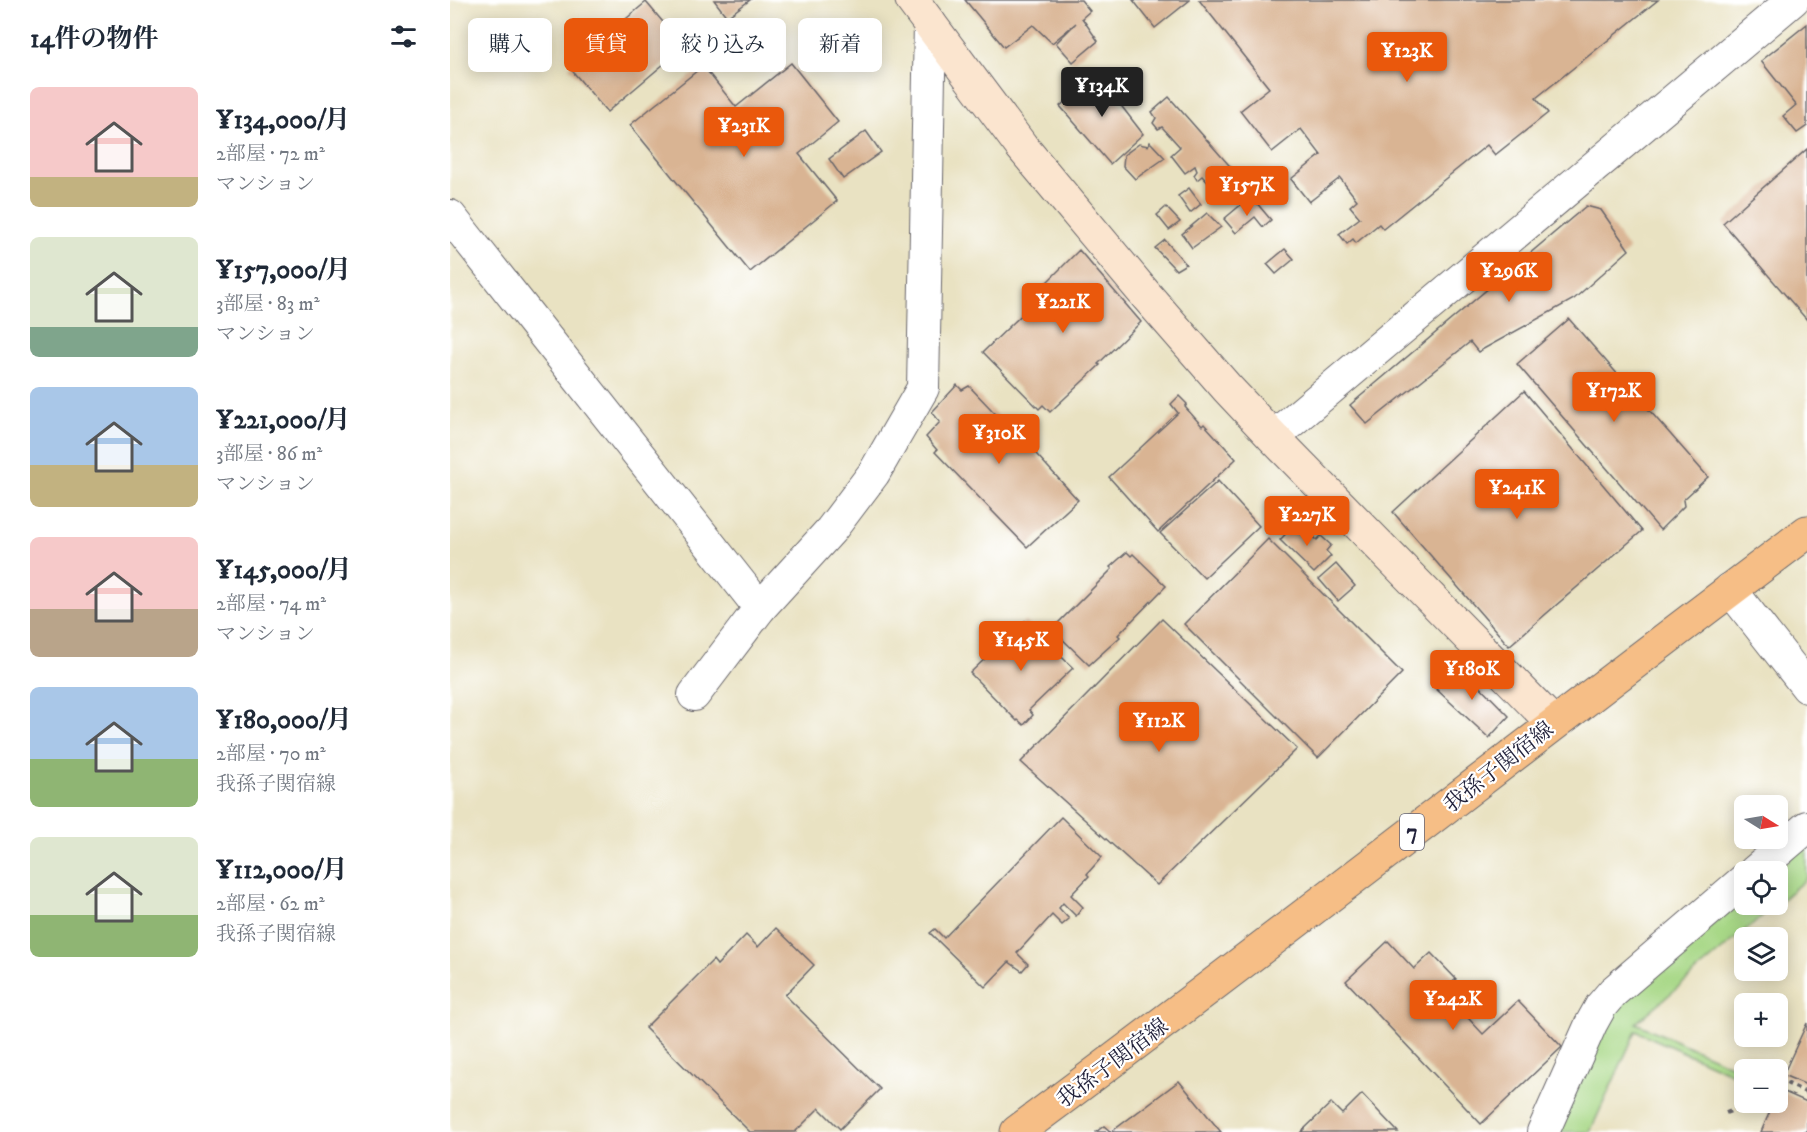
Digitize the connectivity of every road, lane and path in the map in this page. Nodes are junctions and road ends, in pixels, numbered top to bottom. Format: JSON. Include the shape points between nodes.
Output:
{"nodes":[{"id":1,"x":1793,"y":0,"type":"edge"},
{"id":2,"x":921,"y":11,"type":"edge"},
{"id":3,"x":450,"y":216,"type":"edge"},
{"id":4,"x":1273,"y":437,"type":"junction"},
{"id":5,"x":1807,"y":532,"type":"edge"},
{"id":6,"x":1730,"y":590,"type":"junction"},
{"id":7,"x":760,"y":608,"type":"junction"},
{"id":8,"x":1807,"y":687,"type":"edge"},
{"id":9,"x":693,"y":696,"type":"dead end"},
{"id":10,"x":1553,"y":723,"type":"junction"},
{"id":11,"x":1807,"y":826,"type":"edge"},
{"id":12,"x":1767,"y":861,"type":"edge"},
{"id":13,"x":1734,"y":889,"type":"edge"},
{"id":14,"x":1788,"y":1083,"type":"edge"},
{"id":15,"x":1807,"y":1092,"type":"edge"},
{"id":16,"x":1734,"y":1110,"type":"edge"},
{"id":17,"x":1726,"y":1113,"type":"dead end"},
{"id":18,"x":1017,"y":1132,"type":"edge"},
{"id":19,"x":1543,"y":1132,"type":"edge"}],
"edges":[{"from":1,"to":4,"type":"street"},
{"from":2,"to":4,"type":"street","via":[[1022,147],[1144,294]]},
{"from":2,"to":7,"type":"street","via":[[923,388],[874,473],[831,530]]},
{"from":3,"to":7,"type":"street"},
{"from":4,"to":10,"type":"street"},
{"from":5,"to":6,"type":"main road","name":"我孫子関宿線","number":"7"},
{"from":6,"to":8,"type":"street"},
{"from":6,"to":10,"type":"main road","name":"我孫子関宿線","number":"7"},
{"from":7,"to":9,"type":"street"},
{"from":10,"to":18,"type":"main road","name":"我孫子関宿線","number":"7"},
{"from":11,"to":12,"type":"street"},
{"from":13,"to":19,"type":"street","via":[[1601,1006]]},
{"from":14,"to":15,"type":"path"},
{"from":16,"to":17,"type":"path"}]}
